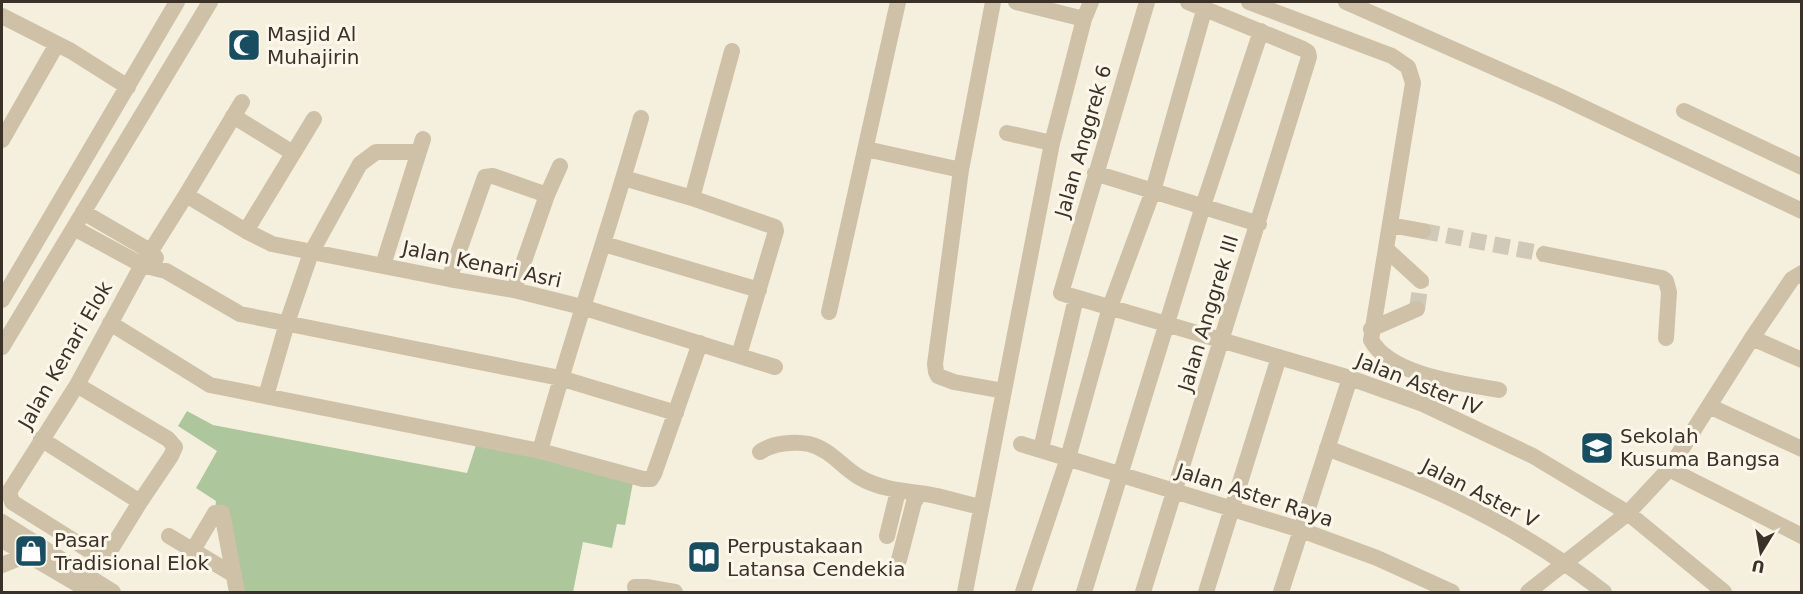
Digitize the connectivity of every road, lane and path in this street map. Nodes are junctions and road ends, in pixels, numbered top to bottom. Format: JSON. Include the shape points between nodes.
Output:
{"nodes":[{"id":1,"x":177,"y":2,"type":"edge"},
{"id":2,"x":210,"y":2,"type":"edge"},
{"id":3,"x":898,"y":2,"type":"edge"},
{"id":4,"x":993,"y":2,"type":"edge"},
{"id":5,"x":1016,"y":2,"type":"edge"},
{"id":6,"x":1091,"y":2,"type":"edge"},
{"id":7,"x":1147,"y":2,"type":"edge"},
{"id":8,"x":1188,"y":2,"type":"edge"},
{"id":9,"x":1249,"y":2,"type":"edge"},
{"id":10,"x":1346,"y":2,"type":"edge"},
{"id":11,"x":1205,"y":8,"type":"junction"},
{"id":12,"x":2,"y":16,"type":"edge"},
{"id":13,"x":1084,"y":19,"type":"junction"},
{"id":14,"x":1261,"y":31,"type":"junction"},
{"id":15,"x":57,"y":44,"type":"junction"},
{"id":16,"x":732,"y":51,"type":"dead end"},
{"id":17,"x":128,"y":87,"type":"junction"},
{"id":18,"x":1684,"y":111,"type":"dead end"},
{"id":19,"x":314,"y":118,"type":"dead end"},
{"id":20,"x":641,"y":118,"type":"dead end"},
{"id":21,"x":1007,"y":133,"type":"dead end"},
{"id":22,"x":2,"y":140,"type":"edge"},
{"id":23,"x":1052,"y":143,"type":"junction"},
{"id":24,"x":866,"y":149,"type":"junction"},
{"id":25,"x":293,"y":153,"type":"junction"},
{"id":26,"x":560,"y":166,"type":"dead end"},
{"id":27,"x":1802,"y":167,"type":"edge"},
{"id":28,"x":961,"y":170,"type":"junction"},
{"id":29,"x":1095,"y":173,"type":"junction"},
{"id":30,"x":624,"y":178,"type":"junction"},
{"id":31,"x":1154,"y":191,"type":"junction"},
{"id":32,"x":186,"y":195,"type":"junction"},
{"id":33,"x":547,"y":195,"type":"junction"},
{"id":34,"x":692,"y":198,"type":"junction"},
{"id":35,"x":1203,"y":206,"type":"junction"},
{"id":36,"x":58,"y":207,"type":"junction"},
{"id":37,"x":1802,"y":211,"type":"edge"},
{"id":38,"x":79,"y":219,"type":"junction"},
{"id":39,"x":1259,"y":224,"type":"junction"},
{"id":40,"x":1389,"y":225,"type":"junction"},
{"id":41,"x":246,"y":231,"type":"junction"},
{"id":42,"x":1423,"y":231,"type":"tunnel mouth"},
{"id":43,"x":604,"y":244,"type":"junction"},
{"id":44,"x":1386,"y":249,"type":"junction"},
{"id":45,"x":311,"y":253,"type":"junction"},
{"id":46,"x":1544,"y":254,"type":"tunnel mouth"},
{"id":47,"x":146,"y":258,"type":"junction"},
{"id":48,"x":383,"y":265,"type":"junction"},
{"id":49,"x":1802,"y":273,"type":"edge"},
{"id":50,"x":449,"y":279,"type":"junction"},
{"id":51,"x":1421,"y":281,"type":"dead end"},
{"id":52,"x":514,"y":290,"type":"junction"},
{"id":53,"x":759,"y":290,"type":"junction"},
{"id":54,"x":1068,"y":295,"type":"junction"},
{"id":55,"x":2,"y":300,"type":"edge"},
{"id":56,"x":582,"y":307,"type":"junction"},
{"id":57,"x":1110,"y":307,"type":"junction"},
{"id":58,"x":1417,"y":309,"type":"dead end"},
{"id":59,"x":829,"y":312,"type":"dead end"},
{"id":60,"x":110,"y":323,"type":"junction"},
{"id":61,"x":287,"y":323,"type":"junction"},
{"id":62,"x":1167,"y":324,"type":"junction"},
{"id":63,"x":1371,"y":329,"type":"junction"},
{"id":64,"x":4,"y":337,"type":"edge"},
{"id":65,"x":1666,"y":338,"type":"dead end"},
{"id":66,"x":1752,"y":338,"type":"junction"},
{"id":67,"x":1222,"y":340,"type":"junction"},
{"id":68,"x":700,"y":343,"type":"junction"},
{"id":69,"x":739,"y":355,"type":"junction"},
{"id":70,"x":1279,"y":357,"type":"junction"},
{"id":71,"x":1802,"y":360,"type":"edge"},
{"id":72,"x":775,"y":366,"type":"dead end"},
{"id":73,"x":560,"y":378,"type":"junction"},
{"id":74,"x":1350,"y":378,"type":"junction"},
{"id":75,"x":77,"y":384,"type":"junction"},
{"id":76,"x":1499,"y":390,"type":"dead end"},
{"id":77,"x":1004,"y":391,"type":"junction"},
{"id":78,"x":266,"y":396,"type":"junction"},
{"id":79,"x":1709,"y":406,"type":"junction"},
{"id":80,"x":676,"y":413,"type":"junction"},
{"id":81,"x":41,"y":439,"type":"junction"},
{"id":82,"x":1021,"y":444,"type":"dead end"},
{"id":83,"x":1327,"y":448,"type":"junction"},
{"id":84,"x":1041,"y":449,"type":"junction"},
{"id":85,"x":1802,"y":449,"type":"edge"},
{"id":86,"x":540,"y":452,"type":"junction"},
{"id":87,"x":760,"y":452,"type":"dead end"},
{"id":88,"x":1068,"y":458,"type":"junction"},
{"id":89,"x":1670,"y":469,"type":"junction"},
{"id":90,"x":1121,"y":474,"type":"junction"},
{"id":91,"x":898,"y":491,"type":"junction"},
{"id":92,"x":1175,"y":491,"type":"junction"},
{"id":93,"x":920,"y":495,"type":"junction"},
{"id":94,"x":140,"y":502,"type":"junction"},
{"id":95,"x":980,"y":507,"type":"junction"},
{"id":96,"x":1231,"y":508,"type":"junction"},
{"id":97,"x":1628,"y":513,"type":"junction"},
{"id":98,"x":2,"y":522,"type":"edge"},
{"id":99,"x":1301,"y":531,"type":"junction"},
{"id":100,"x":169,"y":536,"type":"dead end"},
{"id":101,"x":887,"y":536,"type":"dead end"},
{"id":102,"x":1802,"y":536,"type":"edge"},
{"id":103,"x":2,"y":540,"type":"edge"},
{"id":104,"x":32,"y":550,"type":"junction"},
{"id":105,"x":193,"y":550,"type":"junction"},
{"id":106,"x":899,"y":560,"type":"dead end"},
{"id":107,"x":1565,"y":562,"type":"junction"},
{"id":108,"x":2,"y":565,"type":"edge"},
{"id":109,"x":234,"y":575,"type":"junction"},
{"id":110,"x":635,"y":588,"type":"dead end"},
{"id":111,"x":91,"y":592,"type":"edge"},
{"id":112,"x":113,"y":592,"type":"edge"},
{"id":113,"x":237,"y":592,"type":"edge"},
{"id":114,"x":675,"y":592,"type":"edge"},
{"id":115,"x":965,"y":592,"type":"edge"},
{"id":116,"x":1023,"y":592,"type":"edge"},
{"id":117,"x":1084,"y":592,"type":"edge"},
{"id":118,"x":1143,"y":592,"type":"edge"},
{"id":119,"x":1206,"y":592,"type":"edge"},
{"id":120,"x":1281,"y":592,"type":"edge"},
{"id":121,"x":1452,"y":592,"type":"edge"},
{"id":122,"x":1528,"y":592,"type":"edge"},
{"id":123,"x":1604,"y":592,"type":"edge"},
{"id":124,"x":1724,"y":592,"type":"edge"}],
"edges":[{"from":1,"to":17,"type":"street"},
{"from":2,"to":38,"type":"street"},
{"from":3,"to":24,"type":"street"},
{"from":4,"to":28,"type":"street"},
{"from":5,"to":13,"type":"street"},
{"from":6,"to":13,"type":"street"},
{"from":7,"to":29,"type":"street","name":"Jalan Anggrek 6"},
{"from":8,"to":11,"type":"street"},
{"from":9,"to":40,"type":"street","via":[[1392,56],[1408,67],[1413,82]]},
{"from":10,"to":37,"type":"street"},
{"from":11,"to":14,"type":"street"},
{"from":11,"to":31,"type":"street"},
{"from":12,"to":15,"type":"street"},
{"from":13,"to":23,"type":"street"},
{"from":14,"to":35,"type":"street"},
{"from":14,"to":39,"type":"street","name":"Jalan Anggrek III","via":[[1303,49],[1309,57]]},
{"from":15,"to":17,"type":"street"},
{"from":15,"to":22,"type":"street"},
{"from":16,"to":34,"type":"street"},
{"from":17,"to":36,"type":"street"},
{"from":18,"to":27,"type":"street"},
{"from":19,"to":25,"type":"street"},
{"from":20,"to":30,"type":"street"},
{"from":21,"to":23,"type":"street"},
{"from":23,"to":77,"type":"street"},
{"from":24,"to":28,"type":"street"},
{"from":24,"to":59,"type":"street"},
{"from":25,"to":32,"type":"street","name":"Jalan Kenari Elok","via":[[238,109]]},
{"from":25,"to":41,"type":"street"},
{"from":26,"to":33,"type":"street"},
{"from":28,"to":77,"type":"street","via":[[936,372],[954,382]]},
{"from":29,"to":31,"type":"street"},
{"from":29,"to":54,"type":"street","name":"Jalan Anggrek 6"},
{"from":30,"to":34,"type":"street"},
{"from":30,"to":43,"type":"street"},
{"from":31,"to":35,"type":"street"},
{"from":31,"to":57,"type":"street"},
{"from":32,"to":41,"type":"street","name":"Jalan Kenari Asri"},
{"from":32,"to":47,"type":"street","name":"Jalan Kenari Elok"},
{"from":33,"to":50,"type":"street","via":[[493,176],[485,177]]},
{"from":33,"to":52,"type":"street"},
{"from":34,"to":53,"type":"street","via":[[775,227]]},
{"from":35,"to":39,"type":"street"},
{"from":35,"to":62,"type":"street"},
{"from":36,"to":38,"type":"street"},
{"from":36,"to":55,"type":"street"},
{"from":38,"to":47,"type":"street"},
{"from":38,"to":64,"type":"street"},
{"from":39,"to":67,"type":"street","name":"Jalan Anggrek III"},
{"from":40,"to":42,"type":"street"},
{"from":40,"to":44,"type":"street"},
{"from":41,"to":45,"type":"street","name":"Jalan Kenari Asri","via":[[272,244]]},
{"from":43,"to":53,"type":"street"},
{"from":43,"to":56,"type":"street"},
{"from":44,"to":51,"type":"street"},
{"from":44,"to":63,"type":"street"},
{"from":45,"to":48,"type":"street","name":"Jalan Kenari Asri"},
{"from":45,"to":48,"type":"street","via":[[360,164],[376,152],[421,145]]},
{"from":45,"to":61,"type":"street"},
{"from":46,"to":65,"type":"street","via":[[1662,278],[1670,292]]},
{"from":47,"to":60,"type":"street","name":"Jalan Kenari Elok"},
{"from":47,"to":61,"type":"street","via":[[240,314]]},
{"from":48,"to":50,"type":"street","name":"Jalan Kenari Asri"},
{"from":49,"to":66,"type":"street","via":[[1792,279]]},
{"from":50,"to":52,"type":"street","name":"Jalan Kenari Asri"},
{"from":52,"to":56,"type":"street","name":"Jalan Kenari Asri"},
{"from":53,"to":69,"type":"street"},
{"from":54,"to":57,"type":"street","name":"Jalan Aster IV"},
{"from":54,"to":84,"type":"street","name":"Jalan Anggrek 6"},
{"from":56,"to":68,"type":"street","name":"Jalan Kenari Asri"},
{"from":56,"to":73,"type":"street"},
{"from":57,"to":62,"type":"street","name":"Jalan Aster IV"},
{"from":57,"to":88,"type":"street"},
{"from":58,"to":63,"type":"street"},
{"from":60,"to":75,"type":"street","name":"Jalan Kenari Elok"},
{"from":60,"to":78,"type":"street","via":[[210,385]]},
{"from":61,"to":73,"type":"street"},
{"from":61,"to":78,"type":"street"},
{"from":62,"to":67,"type":"street","name":"Jalan Aster IV"},
{"from":62,"to":90,"type":"street"},
{"from":63,"to":76,"type":"street","via":[[1374,346],[1417,374]]},
{"from":66,"to":71,"type":"street"},
{"from":66,"to":79,"type":"street"},
{"from":67,"to":70,"type":"street","name":"Jalan Aster IV"},
{"from":67,"to":92,"type":"street","name":"Jalan Anggrek III"},
{"from":68,"to":69,"type":"street","name":"Jalan Kenari Asri"},
{"from":68,"to":80,"type":"street"},
{"from":69,"to":72,"type":"street","name":"Jalan Kenari Asri"},
{"from":70,"to":74,"type":"street","name":"Jalan Aster IV"},
{"from":70,"to":96,"type":"street"},
{"from":73,"to":80,"type":"street"},
{"from":73,"to":86,"type":"street"},
{"from":74,"to":83,"type":"street"},
{"from":74,"to":97,"type":"street","name":"Jalan Aster IV","via":[[1423,404],[1533,456]]},
{"from":75,"to":81,"type":"street","name":"Jalan Kenari Elok"},
{"from":75,"to":94,"type":"street","via":[[175,447]]},
{"from":77,"to":95,"type":"street"},
{"from":78,"to":86,"type":"street"},
{"from":79,"to":85,"type":"street"},
{"from":79,"to":89,"type":"street"},
{"from":80,"to":86,"type":"street","via":[[651,478]]},
{"from":81,"to":94,"type":"street"},
{"from":81,"to":94,"type":"street","name":"Jalan Kenari Elok","via":[[9,492],[12,502],[104,557]]},
{"from":82,"to":84,"type":"street","name":"Jalan Aster Raya"},
{"from":83,"to":99,"type":"street"},
{"from":83,"to":107,"type":"street","name":"Jalan Aster V","via":[[1426,487]]},
{"from":84,"to":88,"type":"street","name":"Jalan Aster Raya"},
{"from":87,"to":91,"type":"street","via":[[790,443],[809,444],[825,450],[860,477]]},
{"from":88,"to":90,"type":"street","name":"Jalan Aster Raya"},
{"from":88,"to":116,"type":"street"},
{"from":89,"to":97,"type":"street"},
{"from":89,"to":102,"type":"street"},
{"from":90,"to":92,"type":"street","name":"Jalan Aster Raya"},
{"from":90,"to":117,"type":"street"},
{"from":91,"to":93,"type":"street"},
{"from":91,"to":101,"type":"street"},
{"from":92,"to":96,"type":"street","name":"Jalan Aster Raya"},
{"from":92,"to":118,"type":"street","name":"Jalan Anggrek III"},
{"from":93,"to":95,"type":"street"},
{"from":93,"to":106,"type":"street","via":[[914,502]]},
{"from":95,"to":115,"type":"street"},
{"from":96,"to":99,"type":"street","name":"Jalan Aster Raya"},
{"from":96,"to":119,"type":"street"},
{"from":97,"to":107,"type":"street"},
{"from":97,"to":124,"type":"street","name":"Jalan Aster IV"},
{"from":98,"to":104,"type":"street"},
{"from":99,"to":120,"type":"street"},
{"from":99,"to":121,"type":"street","name":"Jalan Aster Raya","via":[[1377,558]]},
{"from":100,"to":105,"type":"street"},
{"from":103,"to":104,"type":"street"},
{"from":104,"to":108,"type":"street"},
{"from":104,"to":111,"type":"street"},
{"from":104,"to":112,"type":"street"},
{"from":105,"to":109,"type":"street"},
{"from":105,"to":109,"type":"street","via":[[215,513],[222,513]]},
{"from":107,"to":122,"type":"street"},
{"from":107,"to":123,"type":"street","name":"Jalan Aster V"},
{"from":109,"to":113,"type":"street"},
{"from":110,"to":114,"type":"street"}]}
